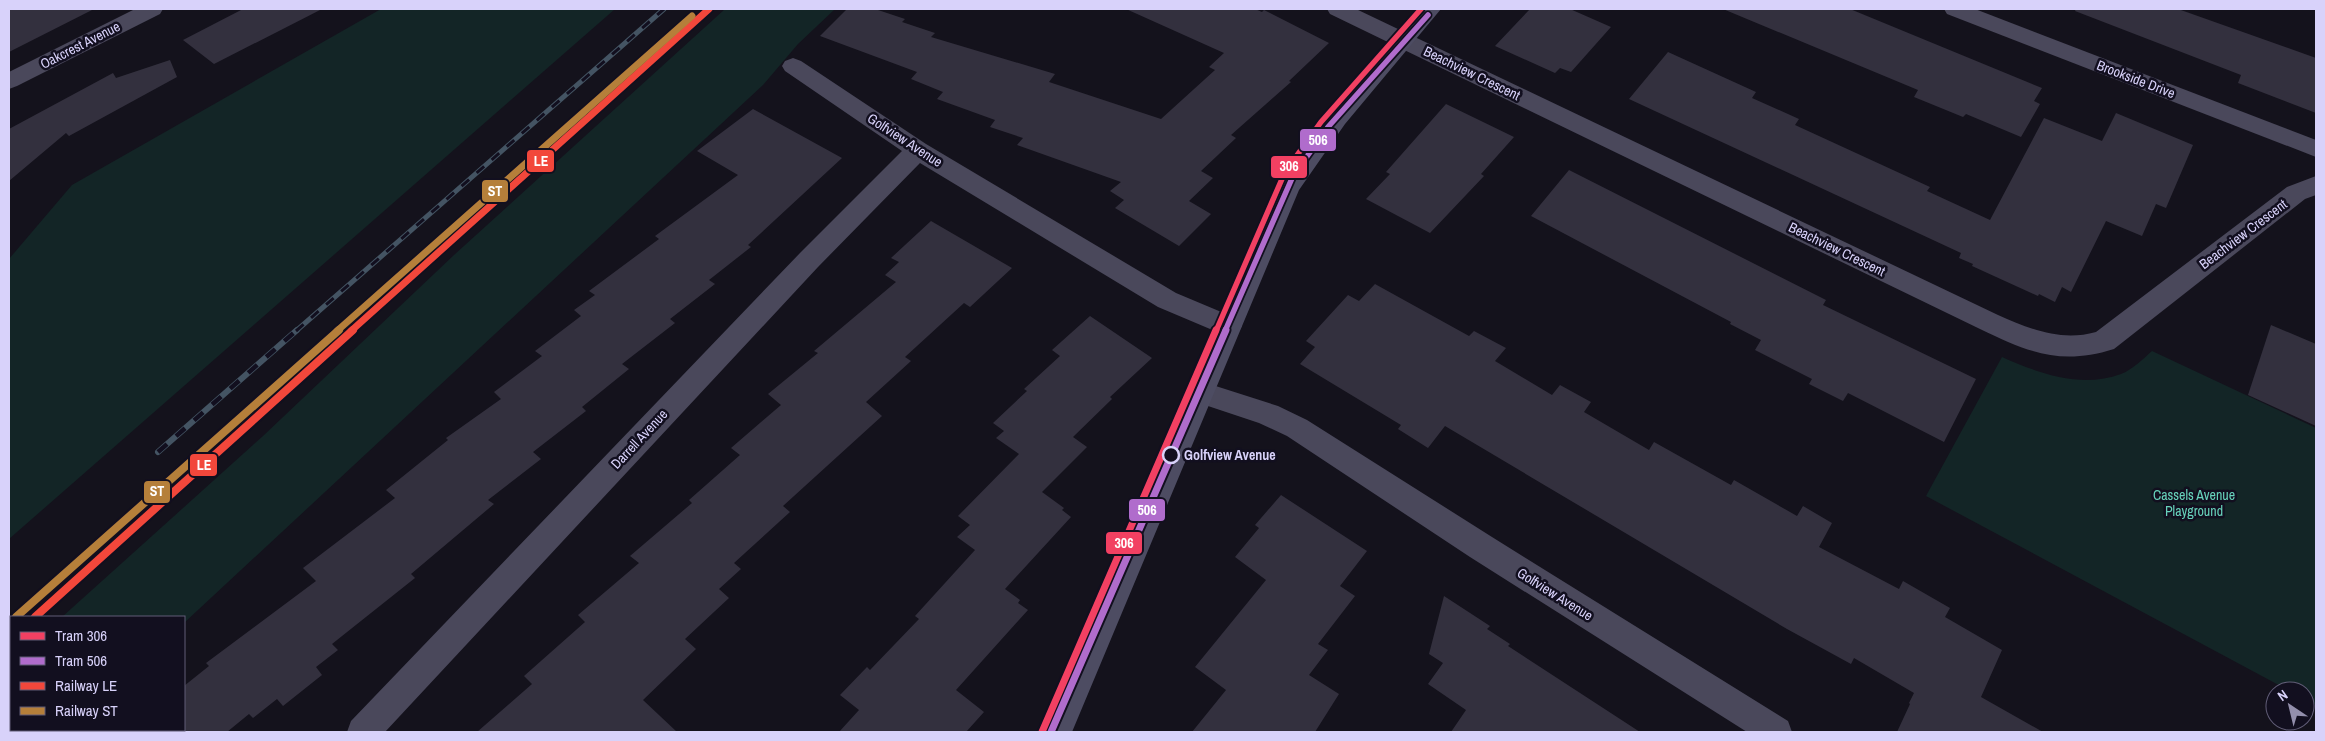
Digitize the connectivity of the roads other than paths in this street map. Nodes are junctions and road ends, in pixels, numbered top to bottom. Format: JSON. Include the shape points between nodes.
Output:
{"nodes":[{"id":1,"x":152,"y":9,"type":"edge"},
{"id":2,"x":1338,"y":9,"type":"edge"},
{"id":3,"x":1430,"y":9,"type":"edge"},
{"id":4,"x":1955,"y":9,"type":"edge"},
{"id":5,"x":1403,"y":40,"type":"junction"},
{"id":6,"x":793,"y":66,"type":"dead end"},
{"id":7,"x":9,"y":81,"type":"edge"},
{"id":8,"x":918,"y":150,"type":"junction"},
{"id":9,"x":2316,"y":150,"type":"edge"},
{"id":10,"x":2316,"y":185,"type":"edge"},
{"id":11,"x":1229,"y":326,"type":"junction"},
{"id":12,"x":1200,"y":392,"type":"junction"},
{"id":13,"x":363,"y":732,"type":"edge"},
{"id":14,"x":1056,"y":732,"type":"edge"},
{"id":15,"x":1776,"y":732,"type":"edge"}],
"edges":[{"from":1,"to":7,"type":"street","name":"Oakcrest Avenue"},
{"from":2,"to":5,"type":"street","name":"Beachview Crescent"},
{"from":3,"to":5,"type":"main road"},
{"from":4,"to":9,"type":"street","name":"Brookside Drive"},
{"from":5,"to":10,"type":"street","name":"Beachview Crescent","via":[[1988,322],[2056,348],[2077,348],[2104,341],[2296,193]]},
{"from":5,"to":11,"type":"main road","via":[[1307,155],[1287,189]]},
{"from":6,"to":8,"type":"street","name":"Golfview Avenue"},
{"from":8,"to":11,"type":"street","name":"Golfview Avenue","via":[[1172,303]]},
{"from":8,"to":13,"type":"street","name":"Darrell Avenue","via":[[795,274]]},
{"from":11,"to":12,"type":"main road"},
{"from":12,"to":14,"type":"main road"},
{"from":12,"to":15,"type":"street","name":"Golfview Avenue","via":[[1268,414],[1297,428]]}]}
